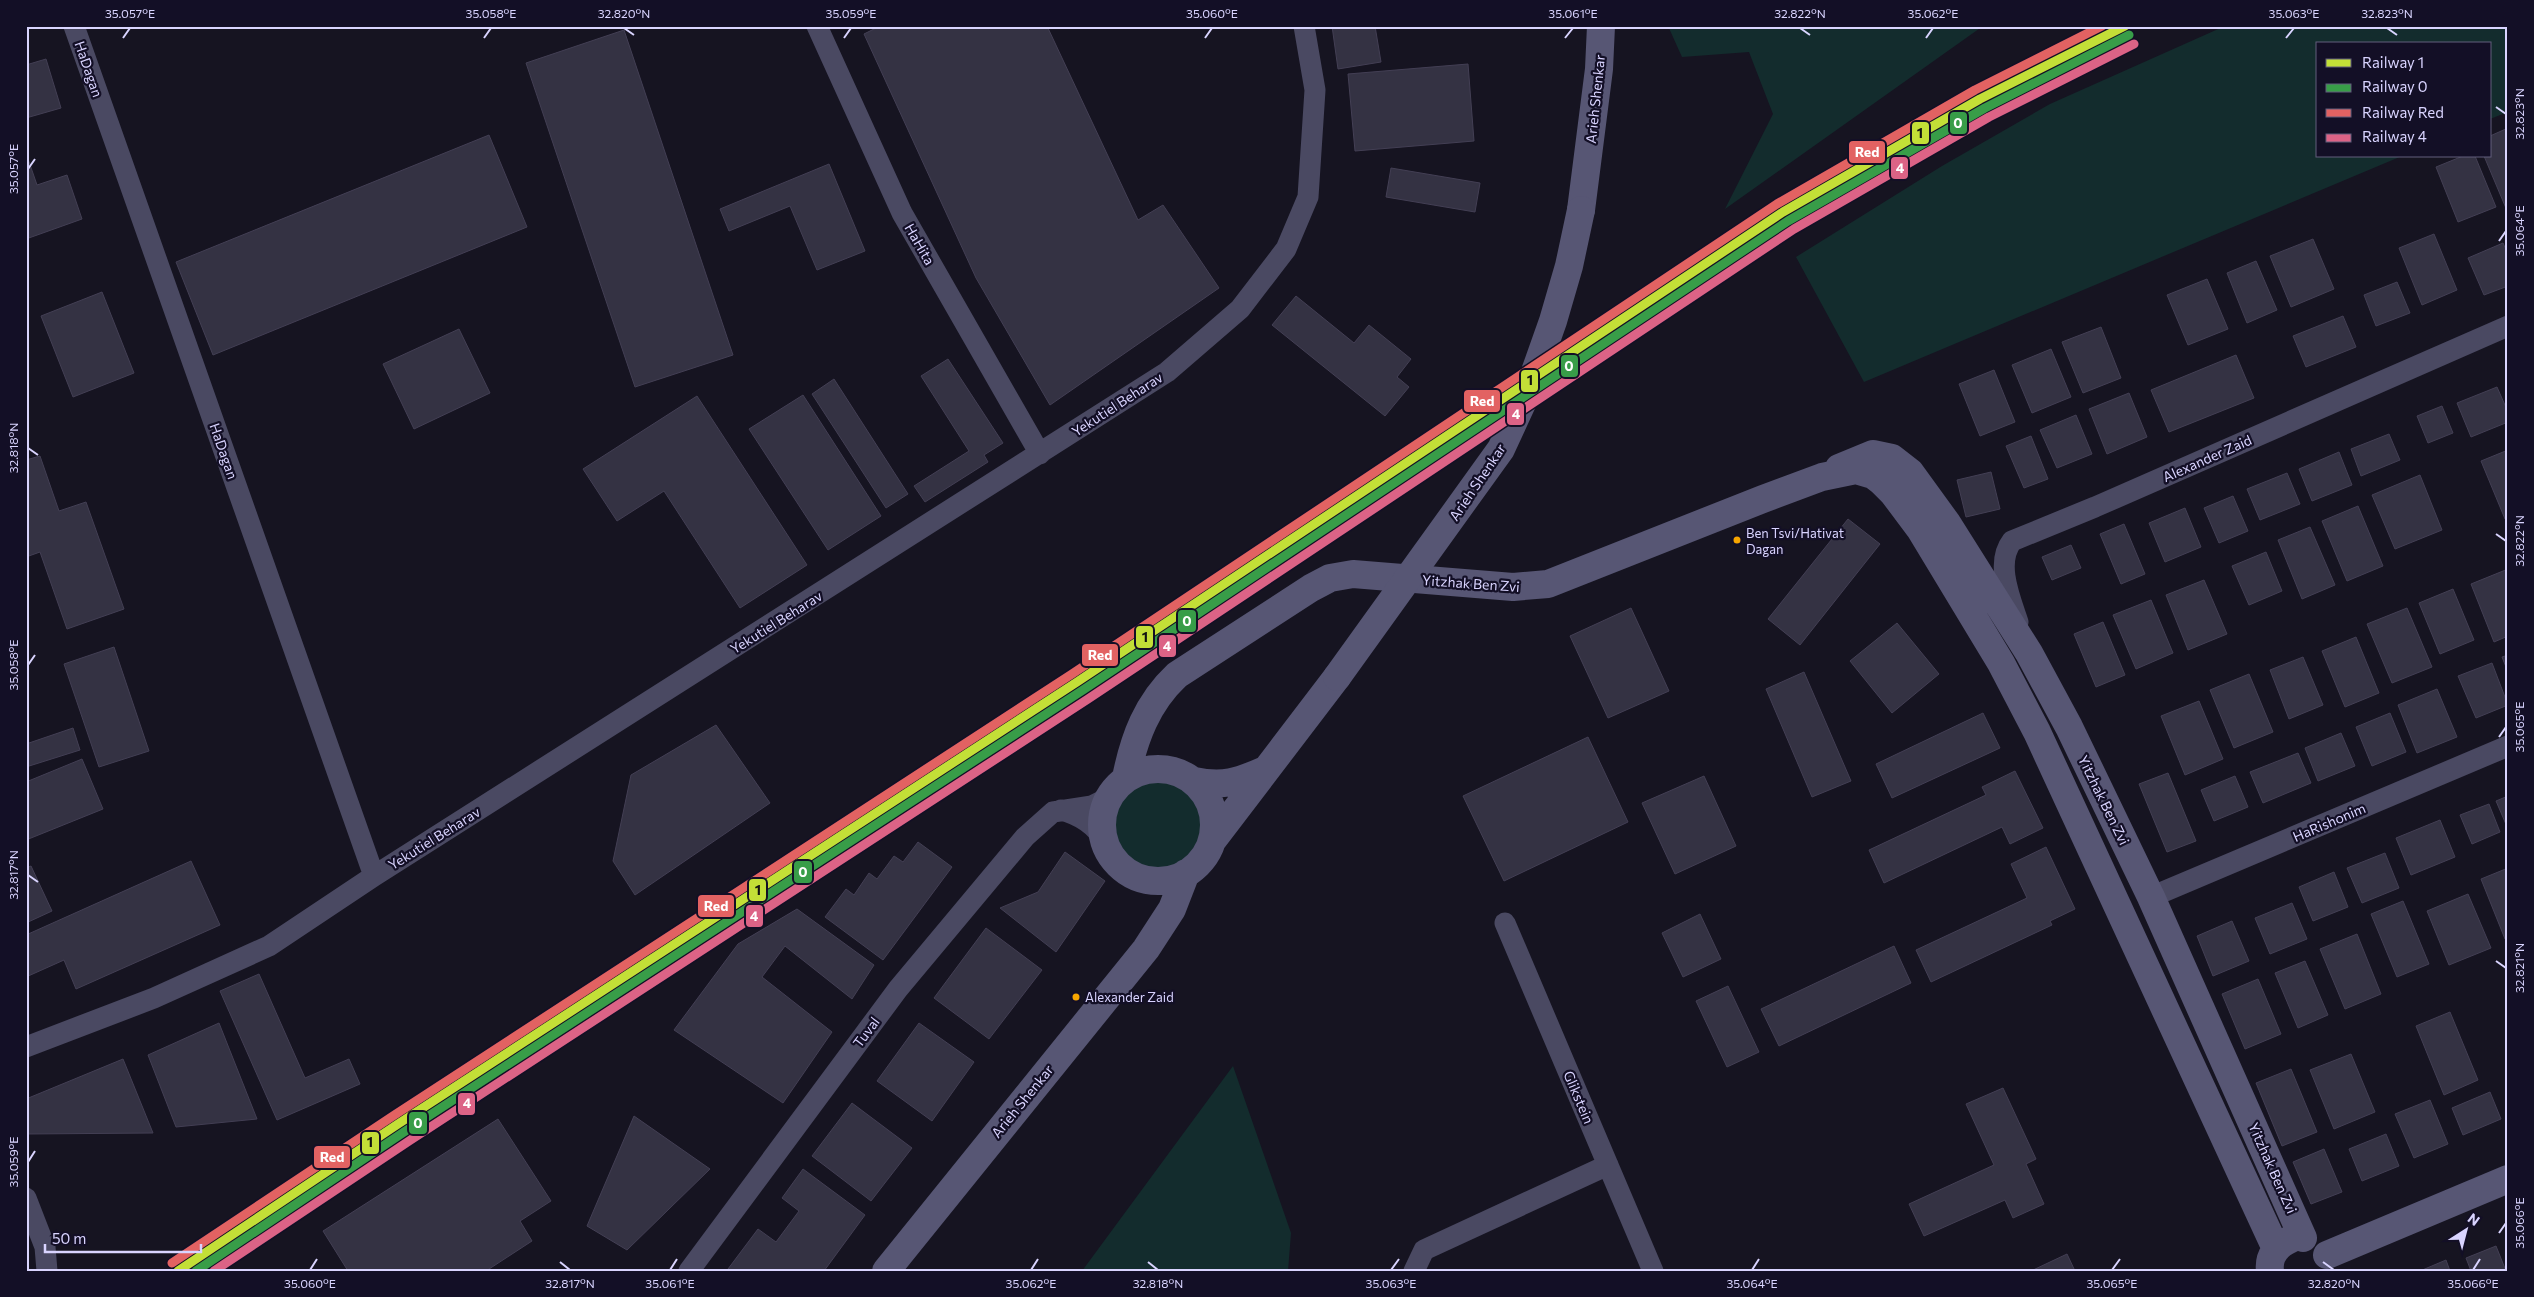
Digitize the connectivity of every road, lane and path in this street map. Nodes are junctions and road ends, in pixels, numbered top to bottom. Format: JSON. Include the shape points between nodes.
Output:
{"nodes":[{"id":1,"x":74,"y":26,"type":"edge"},
{"id":2,"x":817,"y":26,"type":"edge"},
{"id":3,"x":1304,"y":26,"type":"edge"},
{"id":4,"x":1601,"y":26,"type":"edge"},
{"id":5,"x":2508,"y":326,"type":"edge"},
{"id":6,"x":1040,"y":454,"type":"junction"},
{"id":7,"x":1822,"y":477,"type":"junction"},
{"id":8,"x":2029,"y":653,"type":"junction"},
{"id":9,"x":1146,"y":714,"type":"junction"},
{"id":10,"x":2508,"y":746,"type":"edge"},
{"id":11,"x":1169,"y":769,"type":"junction"},
{"id":12,"x":1265,"y":770,"type":"junction"},
{"id":13,"x":1126,"y":778,"type":"junction"},
{"id":14,"x":1194,"y":781,"type":"junction"},
{"id":15,"x":1108,"y":798,"type":"junction"},
{"id":16,"x":1061,"y":810,"type":"junction"},
{"id":17,"x":1104,"y":840,"type":"junction"},
{"id":18,"x":1212,"y":841,"type":"junction"},
{"id":19,"x":1186,"y":873,"type":"junction"},
{"id":20,"x":374,"y":876,"type":"junction"},
{"id":21,"x":1148,"y":880,"type":"junction"},
{"id":22,"x":2151,"y":897,"type":"junction"},
{"id":23,"x":1505,"y":923,"type":"dead end"},
{"id":24,"x":1159,"y":932,"type":"junction"},
{"id":25,"x":26,"y":1047,"type":"edge"},
{"id":26,"x":1608,"y":1165,"type":"junction"},
{"id":27,"x":2508,"y":1179,"type":"edge"},
{"id":28,"x":26,"y":1198,"type":"edge"},
{"id":29,"x":2303,"y":1238,"type":"junction"},
{"id":30,"x":2273,"y":1260,"type":"edge"},
{"id":31,"x":2328,"y":1263,"type":"edge"},
{"id":32,"x":47,"y":1271,"type":"edge"},
{"id":33,"x":689,"y":1271,"type":"edge"},
{"id":34,"x":886,"y":1271,"type":"edge"},
{"id":35,"x":1414,"y":1271,"type":"edge"},
{"id":36,"x":1653,"y":1271,"type":"edge"}],
"edges":[{"from":1,"to":20,"type":"street","name":"HaDagan"},
{"from":2,"to":6,"type":"street","name":"HaHita","via":[[902,213]]},
{"from":3,"to":6,"type":"street","name":"Yekutiel Beharav","via":[[1315,90],[1308,197],[1286,250],[1240,309],[1167,372]]},
{"from":4,"to":12,"type":"street","name":"Arieh Shenkar","bridge":true,"via":[[1593,128],[1581,210],[1569,266],[1530,386],[1501,449],[1337,677]]},
{"from":5,"to":8,"type":"street","name":"Alexander Zaid","via":[[2095,508],[2012,541],[2004,561],[2008,592]]},
{"from":6,"to":20,"type":"street","name":"Yekutiel Beharav"},
{"from":7,"to":8,"type":"street","name":"Yitzhak Ben Zvi","via":[[1873,454],[1901,463],[1948,523]]},
{"from":7,"to":9,"type":"street","name":"Yitzhak Ben Zvi","via":[[1548,584],[1513,587],[1353,574],[1330,578],[1177,675]]},
{"from":7,"to":30,"type":"street","name":"Yitzhak Ben Zvi","via":[[1856,470],[1872,475],[1893,492],[1920,529],[2001,663],[2038,732]]},
{"from":8,"to":22,"type":"street","name":"Yitzhak Ben Zvi","via":[[2070,727]]},
{"from":9,"to":11,"type":"street","via":[[1150,748],[1157,760]]},
{"from":9,"to":13,"type":"street","name":"Yitzhak Ben Zvi","via":[[1132,747]]},
{"from":10,"to":22,"type":"street","name":"HaRishonim"},
{"from":11,"to":13,"type":"street","via":[[1147,770]]},
{"from":11,"to":14,"type":"street"},
{"from":12,"to":14,"type":"street","name":"Arieh Shenkar","via":[[1239,782],[1213,785]]},
{"from":12,"to":18,"type":"street","name":"Arieh Shenkar"},
{"from":13,"to":15,"type":"street"},
{"from":14,"to":18,"type":"street","via":[[1212,808]]},
{"from":15,"to":16,"type":"street","name":"Tuval","via":[[1092,806]]},
{"from":15,"to":17,"type":"street","via":[[1102,819]]},
{"from":16,"to":17,"type":"street","via":[[1088,822]]},
{"from":16,"to":33,"type":"street","name":"Tuval","via":[[1046,816],[1025,836],[898,989]]},
{"from":17,"to":21,"type":"street","via":[[1110,855],[1120,866]]},
{"from":18,"to":19,"type":"street","via":[[1202,859]]},
{"from":19,"to":21,"type":"street","via":[[1168,880]]},
{"from":19,"to":24,"type":"street","name":"Arieh Shenkar"},
{"from":20,"to":25,"type":"street","name":"Yekutiel Beharav","via":[[269,946],[154,998]]},
{"from":21,"to":24,"type":"street","via":[[1159,899]]},
{"from":22,"to":29,"type":"street","name":"Yitzhak Ben Zvi"},
{"from":23,"to":26,"type":"street","name":"Glikstein"},
{"from":24,"to":34,"type":"street","name":"Arieh Shenkar"},
{"from":26,"to":35,"type":"street","via":[[1424,1250]]},
{"from":26,"to":36,"type":"street","name":"Glikstein"},
{"from":27,"to":31,"type":"street"},
{"from":28,"to":32,"type":"street","via":[[45,1247]]},
{"from":29,"to":30,"type":"street","via":[[2283,1242]]},
{"from":29,"to":31,"type":"street","via":[[2321,1247]]}]}
